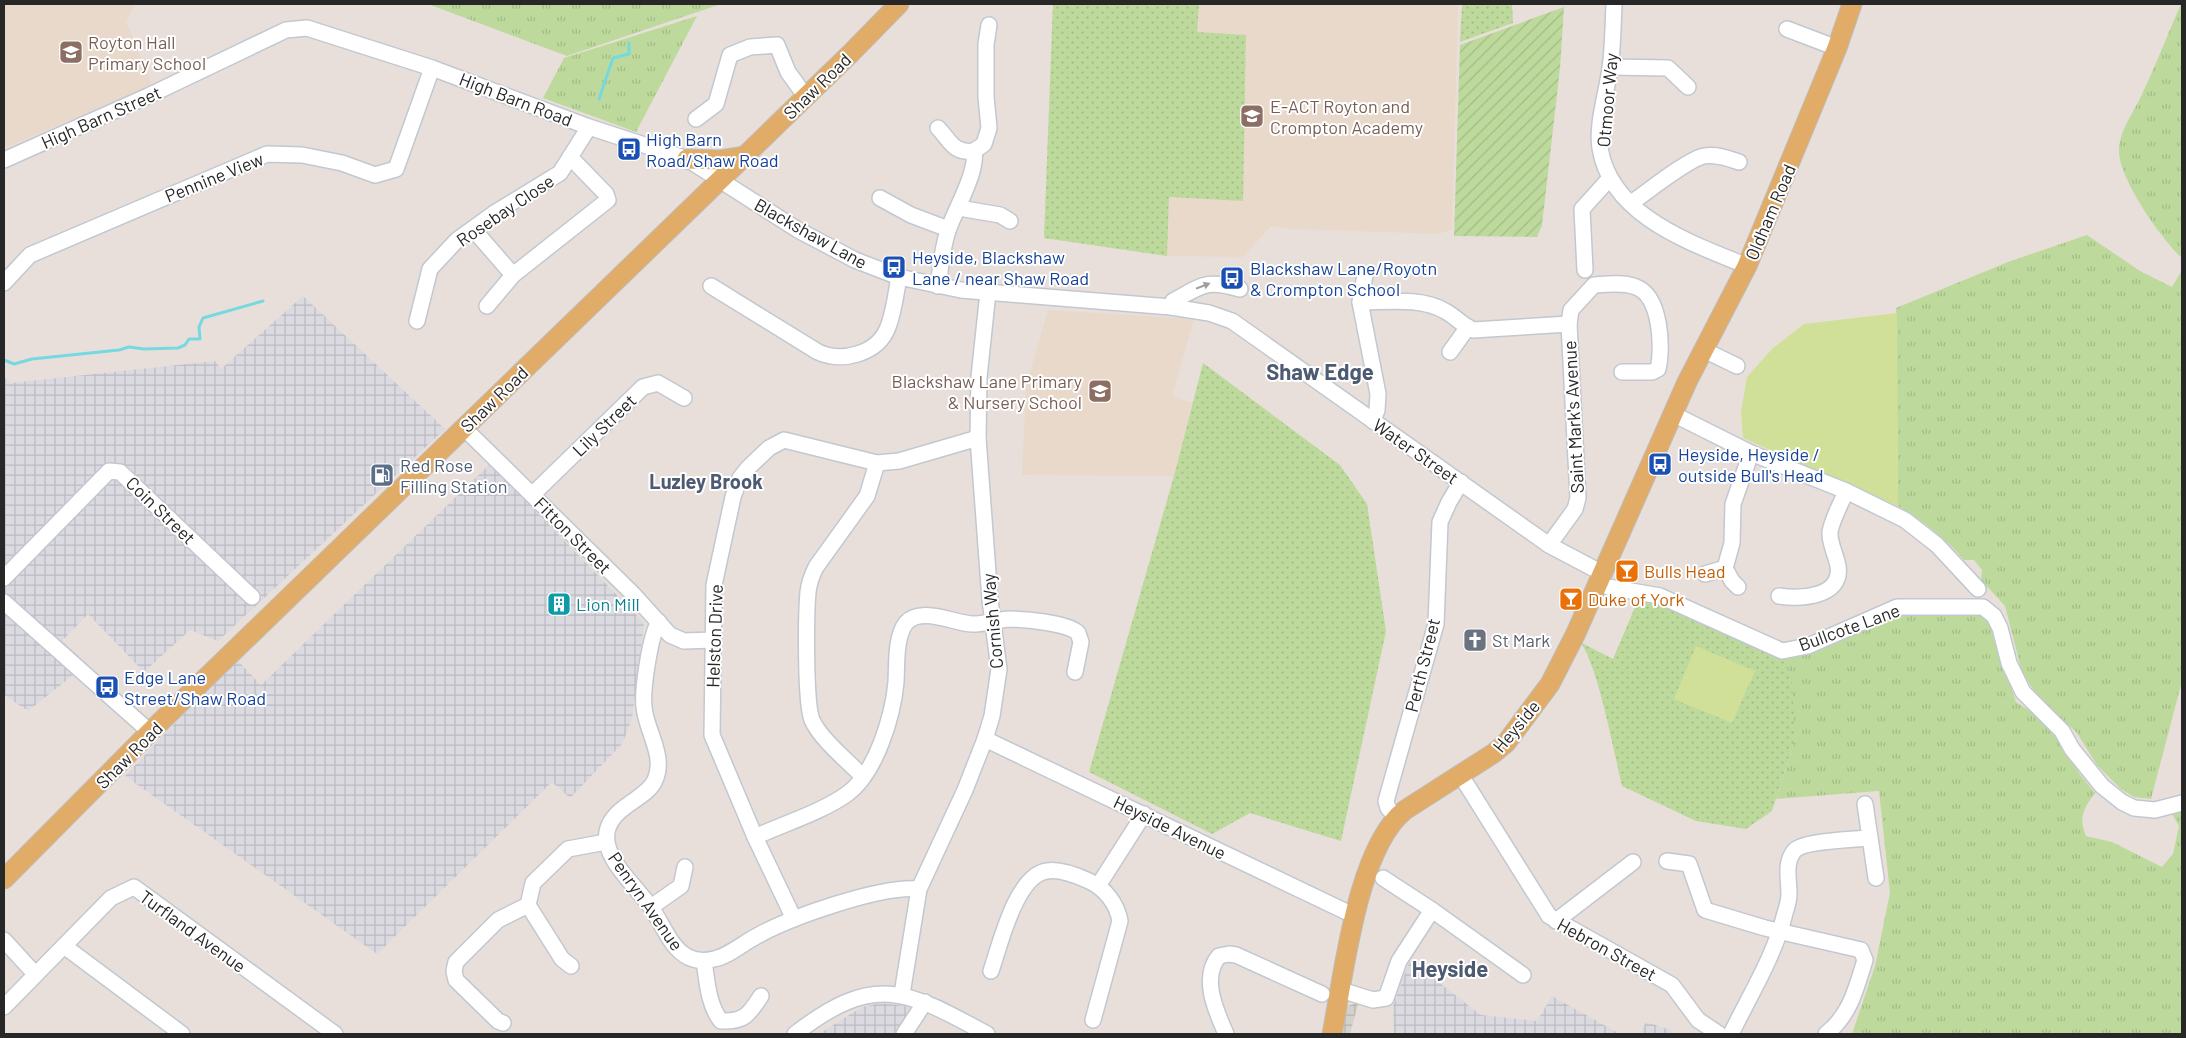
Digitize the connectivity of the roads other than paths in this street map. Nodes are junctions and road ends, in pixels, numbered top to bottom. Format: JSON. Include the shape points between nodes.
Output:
{"nodes":[{"id":1,"x":899,"y":4,"type":"edge"},
{"id":2,"x":1614,"y":4,"type":"edge"},
{"id":3,"x":1852,"y":4,"type":"edge"},
{"id":4,"x":989,"y":26,"type":"dead end"},
{"id":5,"x":307,"y":28,"type":"joint"},
{"id":6,"x":1787,"y":29,"type":"dead end"},
{"id":7,"x":1837,"y":48,"type":"junction"},
{"id":8,"x":1610,"y":67,"type":"junction"},
{"id":9,"x":432,"y":68,"type":"junction"},
{"id":10,"x":1688,"y":87,"type":"dead end"},
{"id":11,"x":806,"y":97,"type":"junction"},
{"id":12,"x":696,"y":119,"type":"dead end"},
{"id":13,"x":589,"y":127,"type":"junction"},
{"id":14,"x":938,"y":128,"type":"dead end"},
{"id":15,"x":974,"y":151,"type":"junction"},
{"id":16,"x":746,"y":156,"type":"junction"},
{"id":17,"x":570,"y":157,"type":"junction"},
{"id":18,"x":687,"y":159,"type":"junction"},
{"id":19,"x":4,"y":160,"type":"edge"},
{"id":20,"x":1739,"y":162,"type":"dead end"},
{"id":21,"x":1610,"y":178,"type":"junction"},
{"id":22,"x":721,"y":179,"type":"junction"},
{"id":23,"x":880,"y":198,"type":"dead end"},
{"id":24,"x":1631,"y":203,"type":"junction"},
{"id":25,"x":959,"y":208,"type":"junction"},
{"id":26,"x":1010,"y":221,"type":"dead end"},
{"id":27,"x":472,"y":228,"type":"junction"},
{"id":28,"x":948,"y":229,"type":"junction"},
{"id":29,"x":1747,"y":266,"type":"junction"},
{"id":30,"x":1585,"y":270,"type":"dead end"},
{"id":31,"x":513,"y":275,"type":"junction"},
{"id":32,"x":1365,"y":275,"type":"dead end"},
{"id":33,"x":899,"y":277,"type":"junction"},
{"id":34,"x":4,"y":283,"type":"edge"},
{"id":35,"x":711,"y":286,"type":"dead end"},
{"id":36,"x":938,"y":286,"type":"junction"},
{"id":37,"x":1240,"y":288,"type":"dead end"},
{"id":38,"x":988,"y":292,"type":"junction"},
{"id":39,"x":1360,"y":302,"type":"junction"},
{"id":40,"x":487,"y":306,"type":"dead end"},
{"id":41,"x":1171,"y":307,"type":"junction"},
{"id":42,"x":1570,"y":317,"type":"junction"},
{"id":43,"x":417,"y":321,"type":"dead end"},
{"id":44,"x":1232,"y":321,"type":"joint"},
{"id":45,"x":1471,"y":329,"type":"junction"},
{"id":46,"x":1704,"y":350,"type":"junction"},
{"id":47,"x":1450,"y":352,"type":"dead end"},
{"id":48,"x":1737,"y":366,"type":"dead end"},
{"id":49,"x":1622,"y":372,"type":"dead end"},
{"id":50,"x":684,"y":398,"type":"dead end"},
{"id":51,"x":1673,"y":414,"type":"junction"},
{"id":52,"x":1373,"y":421,"type":"junction"},
{"id":53,"x":464,"y":428,"type":"junction"},
{"id":54,"x":978,"y":438,"type":"junction"},
{"id":55,"x":1750,"y":453,"type":"junction"},
{"id":56,"x":877,"y":462,"type":"junction"},
{"id":57,"x":1461,"y":482,"type":"junction"},
{"id":58,"x":1846,"y":492,"type":"junction"},
{"id":59,"x":533,"y":494,"type":"junction"},
{"id":60,"x":1549,"y":544,"type":"junction"},
{"id":61,"x":1725,"y":568,"type":"junction"},
{"id":62,"x":1705,"y":574,"type":"dead end"},
{"id":63,"x":4,"y":578,"type":"edge"},
{"id":64,"x":1602,"y":578,"type":"junction"},
{"id":65,"x":1738,"y":587,"type":"dead end"},
{"id":66,"x":1978,"y":589,"type":"dead end"},
{"id":67,"x":1779,"y":596,"type":"dead end"},
{"id":68,"x":252,"y":597,"type":"dead end"},
{"id":69,"x":4,"y":602,"type":"edge"},
{"id":70,"x":659,"y":622,"type":"junction"},
{"id":71,"x":995,"y":623,"type":"junction"},
{"id":72,"x":712,"y":640,"type":"junction"},
{"id":73,"x":1075,"y":672,"type":"dead end"},
{"id":74,"x":150,"y":732,"type":"junction"},
{"id":75,"x":985,"y":739,"type":"junction"},
{"id":76,"x":1460,"y":774,"type":"junction"},
{"id":77,"x":863,"y":777,"type":"junction"},
{"id":78,"x":2182,"y":803,"type":"edge"},
{"id":79,"x":1866,"y":804,"type":"dead end"},
{"id":80,"x":1144,"y":814,"type":"junction"},
{"id":81,"x":1396,"y":817,"type":"junction"},
{"id":82,"x":754,"y":837,"type":"junction"},
{"id":83,"x":1870,"y":838,"type":"junction"},
{"id":84,"x":606,"y":842,"type":"junction"},
{"id":85,"x":1667,"y":861,"type":"dead end"},
{"id":86,"x":1633,"y":862,"type":"dead end"},
{"id":87,"x":685,"y":867,"type":"dead end"},
{"id":88,"x":1382,"y":878,"type":"dead end"},
{"id":89,"x":1876,"y":878,"type":"dead end"},
{"id":90,"x":4,"y":879,"type":"edge"},
{"id":91,"x":1098,"y":886,"type":"junction"},
{"id":92,"x":919,"y":889,"type":"junction"},
{"id":93,"x":528,"y":905,"type":"junction"},
{"id":94,"x":651,"y":907,"type":"junction"},
{"id":95,"x":1432,"y":910,"type":"junction"},
{"id":96,"x":1355,"y":916,"type":"junction"},
{"id":97,"x":794,"y":919,"type":"junction"},
{"id":98,"x":1556,"y":921,"type":"junction"},
{"id":99,"x":1780,"y":931,"type":"junction"},
{"id":100,"x":4,"y":940,"type":"edge"},
{"id":101,"x":64,"y":946,"type":"junction"},
{"id":102,"x":704,"y":961,"type":"junction"},
{"id":103,"x":570,"y":966,"type":"dead end"},
{"id":104,"x":991,"y":971,"type":"dead end"},
{"id":105,"x":35,"y":974,"type":"junction"},
{"id":106,"x":1523,"y":975,"type":"dead end"},
{"id":107,"x":1341,"y":990,"type":"junction"},
{"id":108,"x":902,"y":994,"type":"junction"},
{"id":109,"x":1322,"y":994,"type":"dead end"},
{"id":110,"x":761,"y":996,"type":"dead end"},
{"id":111,"x":925,"y":1002,"type":"junction"},
{"id":112,"x":4,"y":1007,"type":"edge"},
{"id":113,"x":1093,"y":1020,"type":"dead end"},
{"id":114,"x":503,"y":1023,"type":"dead end"},
{"id":115,"x":177,"y":1033,"type":"edge"},
{"id":116,"x":335,"y":1034,"type":"edge"},
{"id":117,"x":795,"y":1034,"type":"edge"},
{"id":118,"x":904,"y":1034,"type":"edge"},
{"id":119,"x":987,"y":1034,"type":"edge"},
{"id":120,"x":1226,"y":1034,"type":"edge"},
{"id":121,"x":1332,"y":1034,"type":"edge"},
{"id":122,"x":1719,"y":1034,"type":"edge"},
{"id":123,"x":1731,"y":1034,"type":"edge"},
{"id":124,"x":1826,"y":1034,"type":"edge"}],
"edges":[{"from":1,"to":11,"type":"main road","name":"Shaw Road"},
{"from":2,"to":8,"type":"street","name":"Otmoor Way"},
{"from":3,"to":7,"type":"main road","name":"Oldham Road"},
{"from":4,"to":15,"type":"street","via":[[986,97],[989,128],[984,144]]},
{"from":5,"to":9,"type":"street","name":"High Barn Road"},
{"from":5,"to":19,"type":"street","name":"High Barn Street","via":[[286,30]]},
{"from":6,"to":7,"type":"street"},
{"from":7,"to":29,"type":"main road","name":"Oldham Road"},
{"from":8,"to":10,"type":"street","via":[[1668,68]]},
{"from":8,"to":21,"type":"street","name":"Otmoor Way","via":[[1600,147]]},
{"from":9,"to":13,"type":"street","name":"High Barn Road"},
{"from":9,"to":34,"type":"street","name":"Pennine View","via":[[396,169],[375,176],[302,155],[267,154],[30,255]]},
{"from":11,"to":12,"type":"street","via":[[788,72],[777,45],[750,47],[730,55],[716,104]]},
{"from":11,"to":16,"type":"main road","name":"Shaw Road"},
{"from":13,"to":17,"type":"street","name":"Rosebay Close"},
{"from":13,"to":18,"type":"street","name":"High Barn Road"},
{"from":14,"to":15,"type":"street","via":[[952,147],[963,152]]},
{"from":15,"to":25,"type":"street","via":[[975,164]]},
{"from":16,"to":18,"type":"main road","via":[[720,160]]},
{"from":16,"to":22,"type":"main road","name":"Shaw Road"},
{"from":17,"to":27,"type":"street","name":"Rosebay Close","via":[[560,173]]},
{"from":17,"to":31,"type":"street","via":[[608,200]]},
{"from":18,"to":22,"type":"street","name":"High Barn Road"},
{"from":20,"to":24,"type":"street","via":[[1703,156]]},
{"from":21,"to":24,"type":"street","name":"Otmoor Way"},
{"from":21,"to":30,"type":"street","via":[[1582,209]]},
{"from":22,"to":33,"type":"street","name":"Blackshaw Lane","via":[[798,230],[855,260]]},
{"from":22,"to":53,"type":"main road","name":"Shaw Road"},
{"from":23,"to":28,"type":"street"},
{"from":24,"to":29,"type":"street","name":"Otmoor Way","via":[[1661,227]]},
{"from":25,"to":26,"type":"street","via":[[1000,215]]},
{"from":25,"to":28,"type":"street"},
{"from":27,"to":31,"type":"street"},
{"from":27,"to":43,"type":"street","name":"Rosebay Close","via":[[430,269]]},
{"from":28,"to":36,"type":"street"},
{"from":29,"to":46,"type":"main road","name":"Oldham Road"},
{"from":31,"to":40,"type":"street"},
{"from":32,"to":39,"type":"street"},
{"from":33,"to":35,"type":"street","via":[[888,328],[883,336],[864,353],[839,357],[818,352]]},
{"from":33,"to":36,"type":"street","name":"Blackshaw Lane"},
{"from":36,"to":38,"type":"street","name":"Blackshaw Lane"},
{"from":41,"to":37,"type":"street","one_way":true,"via":[[1174,301],[1208,283],[1218,282]]},
{"from":38,"to":41,"type":"street","name":"Blackshaw Lane"},
{"from":38,"to":54,"type":"street","name":"Cornish Way","via":[[978,377]]},
{"from":39,"to":45,"type":"street","via":[[1430,305]]},
{"from":39,"to":52,"type":"street","via":[[1378,394]]},
{"from":41,"to":44,"type":"street","name":"Blackshaw Lane","via":[[1209,313]]},
{"from":42,"to":45,"type":"street"},
{"from":42,"to":49,"type":"street","via":[[1594,285],[1628,285],[1642,289],[1652,302],[1659,328],[1658,369]]},
{"from":42,"to":60,"type":"street","name":"Saint Mark's Avenue","via":[[1578,498],[1575,509]]},
{"from":44,"to":52,"type":"street","name":"Water Street"},
{"from":45,"to":47,"type":"street"},
{"from":46,"to":48,"type":"street"},
{"from":46,"to":51,"type":"main road","name":"Oldham Road"},
{"from":50,"to":59,"type":"street","name":"Lily Street","via":[[658,383],[643,387]]},
{"from":51,"to":55,"type":"street"},
{"from":51,"to":64,"type":"main road","name":"Heyside"},
{"from":52,"to":57,"type":"street","name":"Water Street"},
{"from":53,"to":59,"type":"street","name":"Fitton Street"},
{"from":53,"to":74,"type":"main road","name":"Shaw Road"},
{"from":54,"to":56,"type":"street","name":"Helston Drive","via":[[899,461]]},
{"from":54,"to":71,"type":"street","name":"Cornish Way","via":[[990,600]]},
{"from":55,"to":58,"type":"street"},
{"from":55,"to":61,"type":"street","via":[[1733,504],[1732,543]]},
{"from":56,"to":72,"type":"street","name":"Helston Drive","via":[[784,440],[769,448],[748,468],[740,478],[733,498],[714,585]]},
{"from":56,"to":77,"type":"street","via":[[866,496],[816,566],[808,595],[811,718],[822,735]]},
{"from":57,"to":60,"type":"street","name":"Water Street"},
{"from":57,"to":81,"type":"street","name":"Perth Street","via":[[1440,522],[1436,624],[1386,801]]},
{"from":58,"to":66,"type":"street","via":[[1885,509],[1923,532]]},
{"from":58,"to":67,"type":"street","via":[[1830,532],[1837,578],[1823,592],[1811,597]]},
{"from":59,"to":70,"type":"street","name":"Fitton Street"},
{"from":60,"to":64,"type":"street","name":"Water Street"},
{"from":61,"to":62,"type":"street"},
{"from":61,"to":65,"type":"street"},
{"from":63,"to":68,"type":"street","name":"Coin Street","via":[[109,471],[120,472]]},
{"from":64,"to":76,"type":"main road","name":"Heyside","via":[[1550,684],[1528,715],[1494,753]]},
{"from":64,"to":78,"type":"street","name":"Bullcote Lane","via":[[1608,587],[1660,596],[1782,651],[1808,646],[1898,607],[1983,607],[1994,616],[2000,628],[2009,663],[2023,692],[2062,731],[2102,786],[2134,808],[2155,810]]},
{"from":69,"to":74,"type":"street"},
{"from":70,"to":72,"type":"street","name":"Fitton Street","via":[[670,635],[684,641]]},
{"from":70,"to":84,"type":"street","name":"Penryn Avenue","via":[[648,661],[643,706],[658,770],[651,788],[612,818]]},
{"from":71,"to":73,"type":"street","via":[[1007,619],[1026,620],[1075,630],[1081,642]]},
{"from":71,"to":75,"type":"street","name":"Cornish Way","via":[[999,669]]},
{"from":71,"to":77,"type":"street","via":[[971,624],[921,616],[912,618],[905,625],[899,644],[896,688],[887,728]]},
{"from":72,"to":82,"type":"street","name":"Helston Drive","via":[[712,735]]},
{"from":74,"to":90,"type":"main road","name":"Shaw Road"},
{"from":75,"to":80,"type":"street","name":"Heyside Avenue"},
{"from":75,"to":92,"type":"street","name":"Cornish Way"},
{"from":76,"to":81,"type":"main road","name":"Heyside"},
{"from":76,"to":98,"type":"street","name":"Hebron Street","via":[[1549,916]]},
{"from":77,"to":82,"type":"street","via":[[848,793],[831,803]]},
{"from":79,"to":83,"type":"street"},
{"from":80,"to":91,"type":"street"},
{"from":80,"to":96,"type":"street","name":"Heyside Avenue"},
{"from":81,"to":96,"type":"main road","name":"Heyside","via":[[1384,833],[1366,871]]},
{"from":82,"to":97,"type":"street","name":"Helston Drive"},
{"from":83,"to":89,"type":"street"},
{"from":83,"to":99,"type":"street","via":[[1796,848],[1790,856],[1787,870],[1789,896]]},
{"from":84,"to":93,"type":"street","via":[[568,849],[533,883]]},
{"from":84,"to":94,"type":"street","name":"Penryn Avenue","via":[[610,856]]},
{"from":85,"to":99,"type":"street","via":[[1689,864],[1704,910]]},
{"from":86,"to":98,"type":"street"},
{"from":87,"to":94,"type":"street","via":[[681,886]]},
{"from":88,"to":95,"type":"street"},
{"from":91,"to":104,"type":"street","via":[[1085,879],[1052,871],[1032,878],[1019,895]]},
{"from":91,"to":113,"type":"street","via":[[1118,907],[1120,921]]},
{"from":92,"to":97,"type":"street","name":"Penryn Avenue","via":[[907,888],[867,897]]},
{"from":92,"to":108,"type":"street","name":"Cornish Way"},
{"from":93,"to":103,"type":"street","via":[[562,959]]},
{"from":93,"to":114,"type":"street","via":[[498,920],[454,966],[456,980]]},
{"from":94,"to":102,"type":"street","name":"Penryn Avenue","via":[[683,954]]},
{"from":95,"to":106,"type":"street"},
{"from":95,"to":107,"type":"street","via":[[1399,961],[1386,998],[1373,1000]]},
{"from":96,"to":107,"type":"main road","name":"Heyside"},
{"from":97,"to":102,"type":"street","name":"Penryn Avenue","via":[[757,935],[716,959]]},
{"from":98,"to":122,"type":"street","name":"Hebron Street","via":[[1672,985],[1698,1020]]},
{"from":99,"to":123,"type":"street"},
{"from":99,"to":124,"type":"street","via":[[1861,950],[1866,960],[1851,1005],[1839,1024]]},
{"from":100,"to":105,"type":"street"},
{"from":101,"to":105,"type":"street","name":"Turfland Avenue"},
{"from":101,"to":115,"type":"street"},
{"from":101,"to":116,"type":"street","name":"Turfland Avenue","via":[[111,898],[134,887]]},
{"from":102,"to":110,"type":"street","via":[[710,996],[721,1021],[735,1022],[748,1015]]},
{"from":105,"to":112,"type":"street","name":"Turfland Avenue"},
{"from":107,"to":121,"type":"main road","name":"Heyside"},
{"from":108,"to":111,"type":"street"},
{"from":108,"to":117,"type":"street","via":[[882,993],[848,1002],[813,1020]]},
{"from":109,"to":120,"type":"street","via":[[1236,955],[1219,956],[1213,971],[1212,998]]},
{"from":111,"to":118,"type":"street"},
{"from":111,"to":119,"type":"street"}]}
